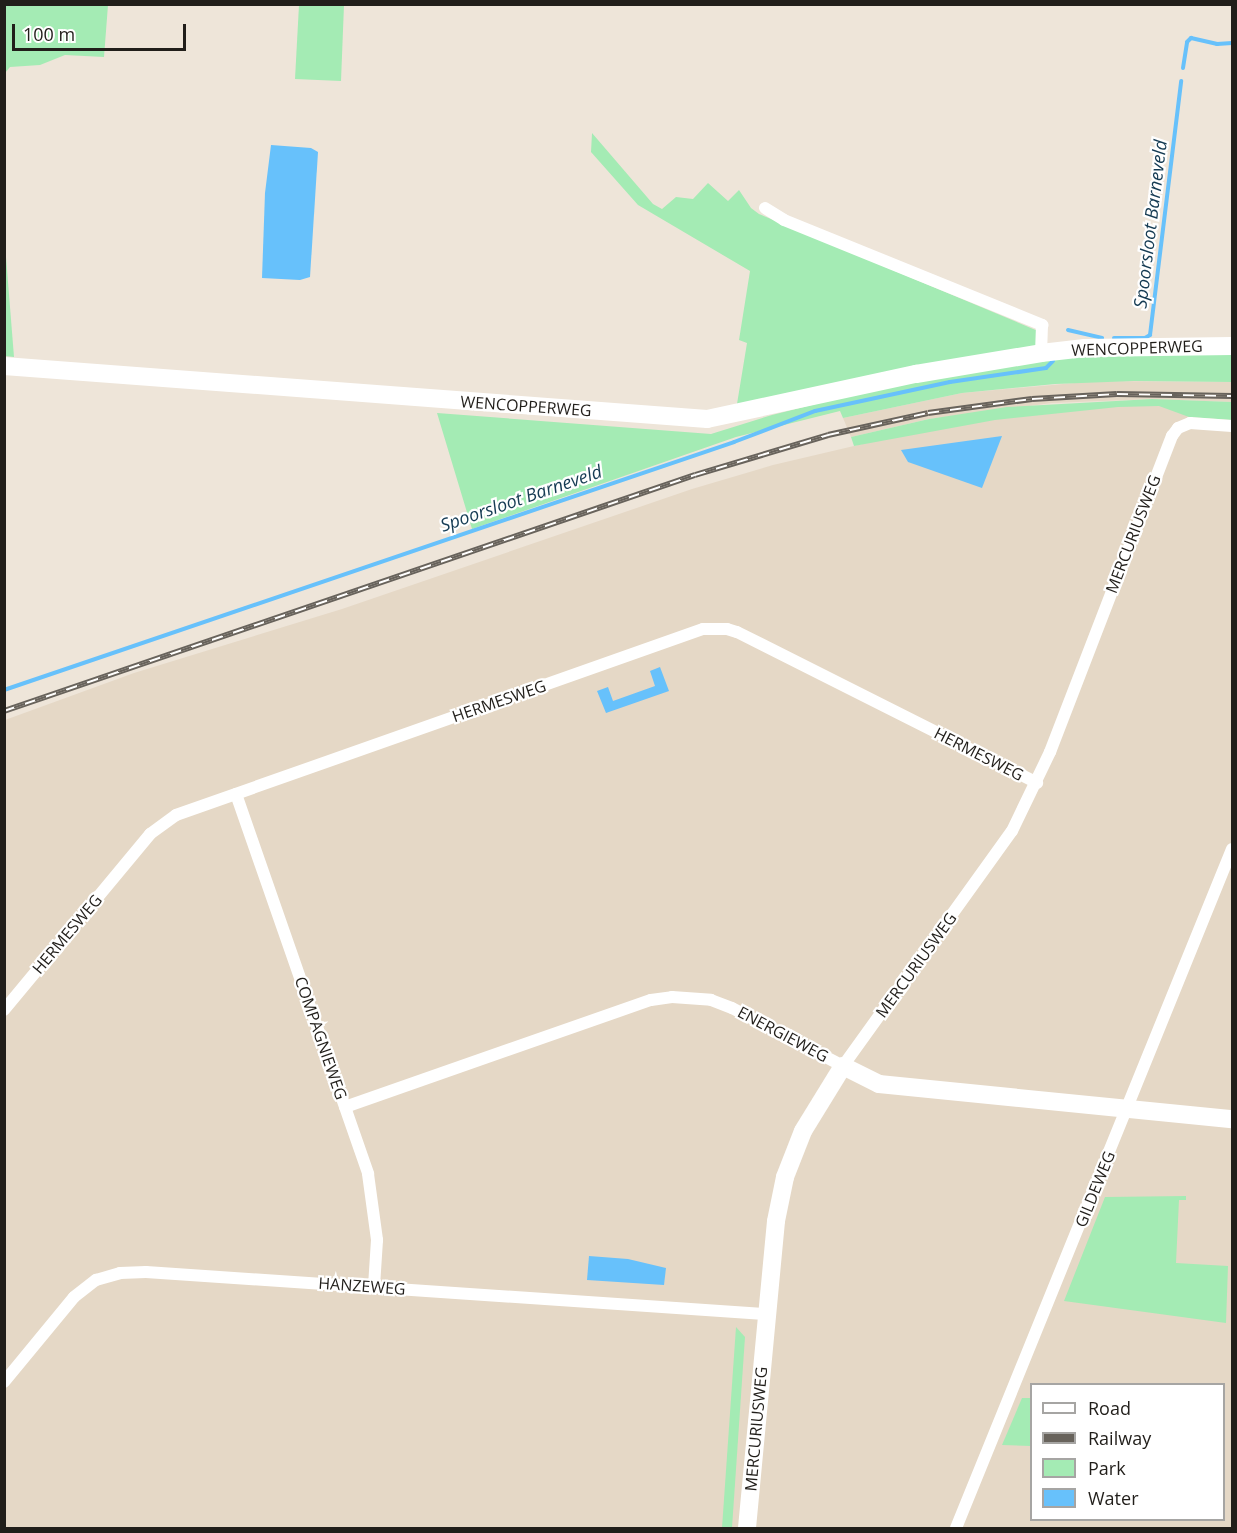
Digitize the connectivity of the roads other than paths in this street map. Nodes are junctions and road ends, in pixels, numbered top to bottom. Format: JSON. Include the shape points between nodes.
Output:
{"nodes":[{"id":1,"x":765,"y":208,"type":"dead end"},
{"id":2,"x":1233,"y":346,"type":"edge"},
{"id":3,"x":1041,"y":353,"type":"junction"},
{"id":4,"x":4,"y":366,"type":"edge"},
{"id":5,"x":1233,"y":426,"type":"edge"},
{"id":6,"x":1037,"y":783,"type":"junction"},
{"id":7,"x":236,"y":794,"type":"junction"},
{"id":8,"x":1233,"y":849,"type":"edge"},
{"id":9,"x":4,"y":1010,"type":"edge"},
{"id":10,"x":843,"y":1066,"type":"junction"},
{"id":11,"x":345,"y":1107,"type":"junction"},
{"id":12,"x":1128,"y":1109,"type":"junction"},
{"id":13,"x":1233,"y":1119,"type":"edge"},
{"id":14,"x":374,"y":1287,"type":"junction"},
{"id":15,"x":766,"y":1314,"type":"junction"},
{"id":16,"x":4,"y":1382,"type":"edge"},
{"id":17,"x":747,"y":1528,"type":"edge"},
{"id":18,"x":956,"y":1528,"type":"edge"}],
"edges":[{"from":1,"to":3,"type":"street","via":[[784,220],[1042,325]]},
{"from":2,"to":3,"type":"street","name":"WENCOPPERWEG","via":[[1085,348]]},
{"from":3,"to":4,"type":"street","name":"WENCOPPERWEG","via":[[916,374],[707,419]]},
{"from":5,"to":6,"type":"street","name":"MERCURIUSWEG","via":[[1180,426],[1168,441]]},
{"from":6,"to":7,"type":"street","name":"HERMESWEG","via":[[737,632],[716,628],[703,629]]},
{"from":6,"to":10,"type":"street","name":"MERCURIUSWEG","via":[[1012,831]]},
{"from":7,"to":9,"type":"street","name":"HERMESWEG","via":[[176,815],[150,834]]},
{"from":7,"to":11,"type":"street","name":"COMPAGNIEWEG"},
{"from":8,"to":12,"type":"street","name":"GILDEWEG"},
{"from":10,"to":11,"type":"street","name":"ENERGIEWEG","via":[[732,1008],[711,1000],[672,997],[651,1000]]},
{"from":10,"to":12,"type":"street","name":"ENERGIEWEG","via":[[879,1084]]},
{"from":10,"to":15,"type":"street","name":"MERCURIUSWEG","via":[[803,1131],[785,1177]]},
{"from":11,"to":14,"type":"street","name":"COMPAGNIEWEG","via":[[374,1201]]},
{"from":12,"to":13,"type":"street","name":"ENERGIEWEG"},
{"from":12,"to":18,"type":"street","name":"GILDEWEG"},
{"from":14,"to":15,"type":"street","name":"HANZEWEG"},
{"from":14,"to":16,"type":"street","name":"HANZEWEG","via":[[120,1273],[96,1280],[79,1292]]},
{"from":15,"to":17,"type":"street","name":"MERCURIUSWEG"}]}
